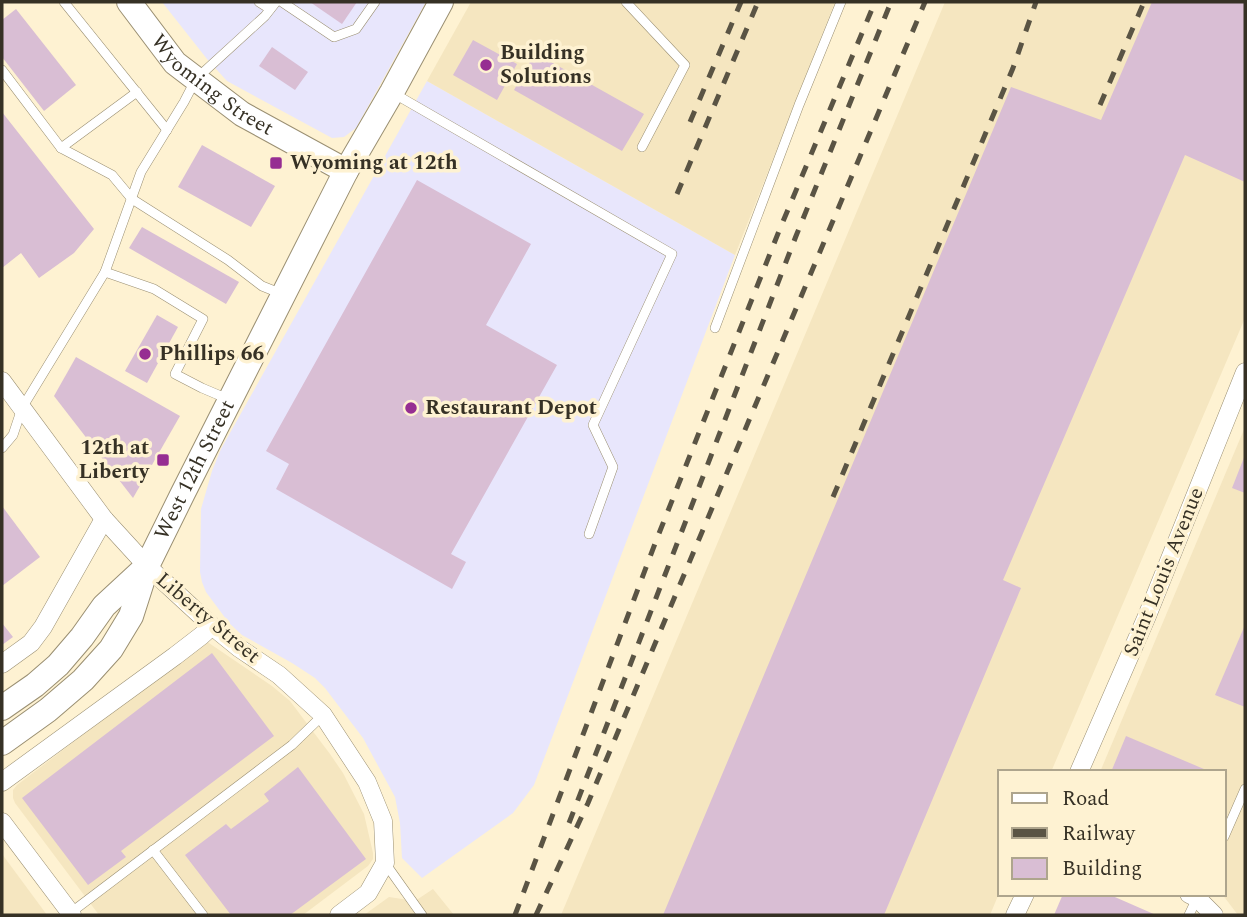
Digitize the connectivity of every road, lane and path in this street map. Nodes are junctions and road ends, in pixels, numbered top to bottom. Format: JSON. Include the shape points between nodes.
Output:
{"nodes":[{"id":1,"x":64,"y":2,"type":"edge"},
{"id":2,"x":129,"y":2,"type":"edge"},
{"id":3,"x":259,"y":2,"type":"edge"},
{"id":4,"x":282,"y":2,"type":"edge"},
{"id":5,"x":375,"y":2,"type":"edge"},
{"id":6,"x":441,"y":2,"type":"edge"},
{"id":7,"x":626,"y":2,"type":"edge"},
{"id":8,"x":841,"y":2,"type":"edge"},
{"id":9,"x":273,"y":6,"type":"edge"},
{"id":10,"x":2,"y":70,"type":"edge"},
{"id":11,"x":195,"y":79,"type":"junction"},
{"id":12,"x":136,"y":92,"type":"junction"},
{"id":13,"x":392,"y":92,"type":"junction"},
{"id":14,"x":167,"y":130,"type":"junction"},
{"id":15,"x":642,"y":147,"type":"dead end"},
{"id":16,"x":61,"y":148,"type":"junction"},
{"id":17,"x":346,"y":171,"type":"junction"},
{"id":18,"x":132,"y":198,"type":"junction"},
{"id":19,"x":105,"y":272,"type":"junction"},
{"id":20,"x":283,"y":295,"type":"junction"},
{"id":21,"x":715,"y":328,"type":"dead end"},
{"id":22,"x":1245,"y":372,"type":"edge"},
{"id":23,"x":2,"y":382,"type":"edge"},
{"id":24,"x":230,"y":400,"type":"junction"},
{"id":25,"x":22,"y":408,"type":"junction"},
{"id":26,"x":2,"y":448,"type":"edge"},
{"id":27,"x":104,"y":519,"type":"junction"},
{"id":28,"x":589,"y":534,"type":"dead end"},
{"id":29,"x":147,"y":566,"type":"junction"},
{"id":30,"x":212,"y":625,"type":"junction"},
{"id":31,"x":2,"y":664,"type":"edge"},
{"id":32,"x":2,"y":708,"type":"edge"},
{"id":33,"x":323,"y":715,"type":"junction"},
{"id":34,"x":4,"y":741,"type":"edge"},
{"id":35,"x":1080,"y":770,"type":"edge"},
{"id":36,"x":2,"y":782,"type":"edge"},
{"id":37,"x":1245,"y":789,"type":"edge"},
{"id":38,"x":2,"y":822,"type":"edge"},
{"id":39,"x":1226,"y":832,"type":"edge"},
{"id":40,"x":153,"y":850,"type":"junction"},
{"id":41,"x":385,"y":863,"type":"junction"},
{"id":42,"x":1023,"y":896,"type":"edge"},
{"id":43,"x":1195,"y":896,"type":"edge"},
{"id":44,"x":1196,"y":896,"type":"edge"},
{"id":45,"x":70,"y":914,"type":"edge"},
{"id":46,"x":203,"y":915,"type":"edge"},
{"id":47,"x":339,"y":915,"type":"edge"},
{"id":48,"x":422,"y":915,"type":"edge"},
{"id":49,"x":1015,"y":915,"type":"edge"},
{"id":50,"x":1189,"y":915,"type":"edge"},
{"id":51,"x":1214,"y":915,"type":"edge"}],
"edges":[{"from":1,"to":12,"type":"lane"},
{"from":2,"to":11,"type":"main road","name":"Wyoming Street","via":[[176,64]]},
{"from":3,"to":9,"type":"lane"},
{"from":4,"to":5,"type":"lane","via":[[334,37],[356,29]]},
{"from":6,"to":13,"type":"main road","name":"West 12th Street"},
{"from":7,"to":15,"type":"lane","via":[[685,65]]},
{"from":8,"to":21,"type":"lane"},
{"from":9,"to":11,"type":"lane"},
{"from":10,"to":16,"type":"lane"},
{"from":11,"to":14,"type":"lane"},
{"from":11,"to":17,"type":"main road","name":"Wyoming Street","via":[[242,114]]},
{"from":12,"to":14,"type":"lane"},
{"from":12,"to":16,"type":"lane"},
{"from":13,"to":17,"type":"main road","name":"West 12th Street"},
{"from":13,"to":28,"type":"lane","via":[[673,254],[593,425],[613,467]]},
{"from":14,"to":18,"type":"lane","via":[[141,172]]},
{"from":16,"to":18,"type":"lane","via":[[112,175]]},
{"from":17,"to":20,"type":"main road","name":"West 12th Street"},
{"from":18,"to":19,"type":"lane"},
{"from":18,"to":20,"type":"lane","via":[[262,286]]},
{"from":19,"to":24,"type":"lane","via":[[154,289],[202,319],[175,374]]},
{"from":19,"to":25,"type":"lane"},
{"from":20,"to":24,"type":"main road","name":"West 12th Street"},
{"from":22,"to":35,"type":"street","name":"Saint Louis Avenue"},
{"from":23,"to":25,"type":"street","name":"Liberty Street"},
{"from":24,"to":29,"type":"main road","name":"West 12th Street"},
{"from":25,"to":26,"type":"lane","via":[[13,435]]},
{"from":25,"to":27,"type":"street","name":"Liberty Street"},
{"from":27,"to":29,"type":"street","name":"Liberty Street"},
{"from":27,"to":31,"type":"street","via":[[43,627],[31,643]]},
{"from":29,"to":30,"type":"street","name":"Liberty Street"},
{"from":29,"to":32,"type":"main road","name":"West 12th Street","via":[[104,606],[58,665]]},
{"from":29,"to":34,"type":"main road","name":"West 12th Street","via":[[131,616],[111,649],[83,680]]},
{"from":30,"to":33,"type":"street","name":"Liberty Street"},
{"from":30,"to":36,"type":"street"},
{"from":33,"to":40,"type":"lane","via":[[292,745]]},
{"from":33,"to":41,"type":"street","name":"Liberty Street","via":[[368,782],[383,821]]},
{"from":37,"to":39,"type":"lane"},
{"from":38,"to":45,"type":"street"},
{"from":40,"to":45,"type":"lane"},
{"from":40,"to":46,"type":"lane"},
{"from":41,"to":47,"type":"street","via":[[368,893]]},
{"from":41,"to":48,"type":"lane"},
{"from":42,"to":49,"type":"street"},
{"from":43,"to":50,"type":"lane"},
{"from":44,"to":51,"type":"street"}]}
